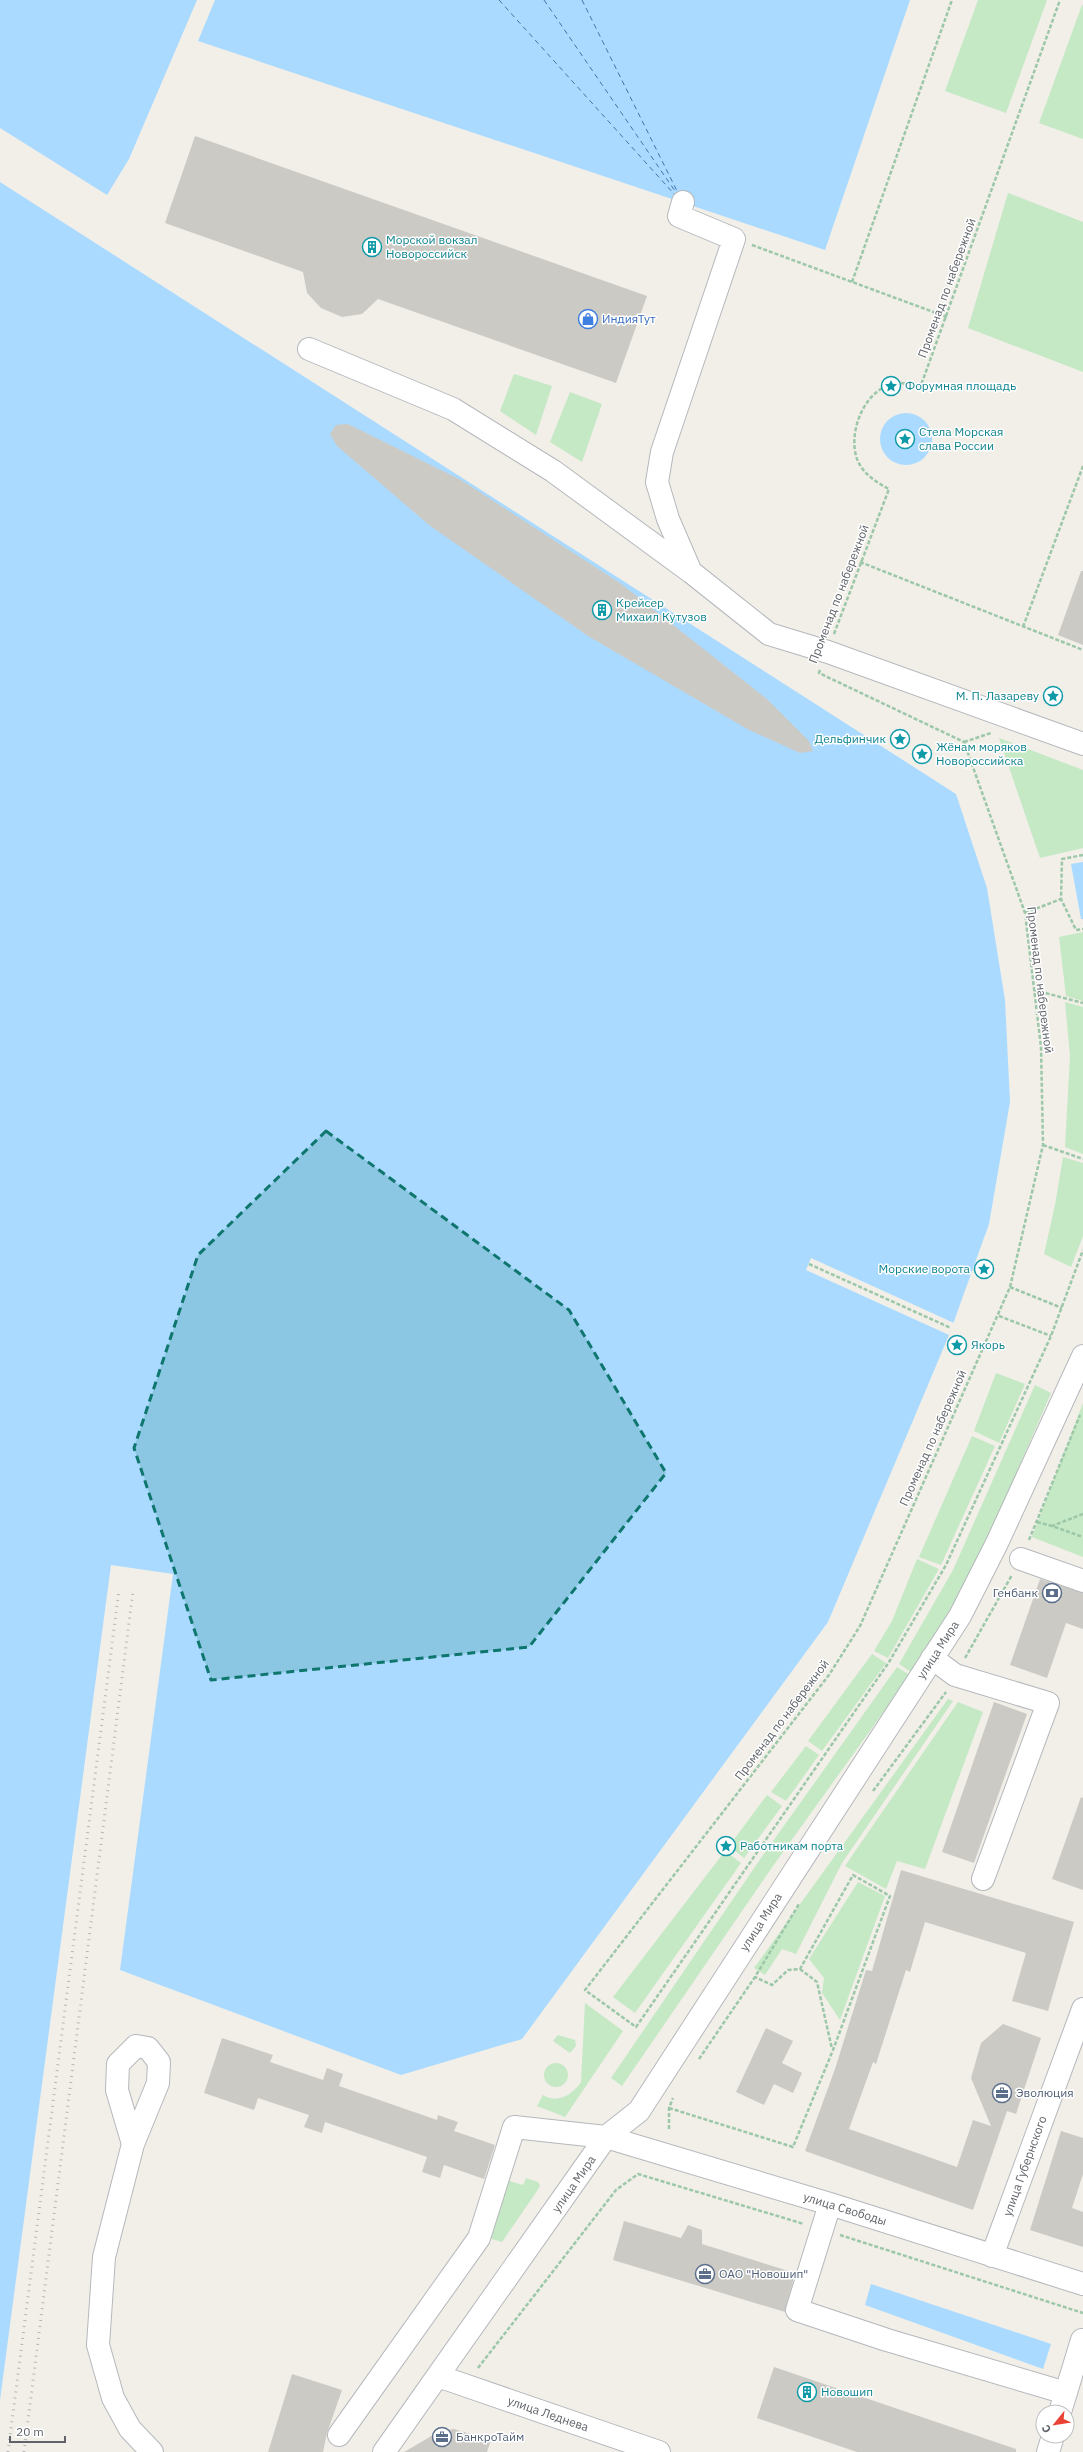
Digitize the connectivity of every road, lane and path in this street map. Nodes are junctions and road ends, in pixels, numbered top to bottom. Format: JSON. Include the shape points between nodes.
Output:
{"nodes":[{"id":1,"x":952,"y":0,"type":"edge"},
{"id":2,"x":1060,"y":0,"type":"edge"},
{"id":3,"x":683,"y":202,"type":"dead end"},
{"id":4,"x":734,"y":239,"type":"junction"},
{"id":5,"x":852,"y":282,"type":"junction"},
{"id":6,"x":947,"y":317,"type":"junction"},
{"id":7,"x":309,"y":349,"type":"dead end"},
{"id":8,"x":1083,"y":466,"type":"edge"},
{"id":9,"x":860,"y":562,"type":"junction"},
{"id":10,"x":691,"y":572,"type":"junction"},
{"id":11,"x":1023,"y":627,"type":"junction"},
{"id":12,"x":1083,"y":650,"type":"edge"},
{"id":13,"x":828,"y":652,"type":"junction"},
{"id":14,"x":1083,"y":744,"type":"edge"},
{"id":15,"x":1083,"y":855,"type":"edge"},
{"id":16,"x":1061,"y":899,"type":"junction"},
{"id":17,"x":1025,"y":913,"type":"junction"},
{"id":18,"x":1083,"y":929,"type":"edge"},
{"id":19,"x":1034,"y":990,"type":"junction"},
{"id":20,"x":1083,"y":1003,"type":"edge"},
{"id":21,"x":1043,"y":1145,"type":"junction"},
{"id":22,"x":1083,"y":1159,"type":"edge"},
{"id":23,"x":1083,"y":1250,"type":"edge"},
{"id":24,"x":809,"y":1264,"type":"dead end"},
{"id":25,"x":1010,"y":1287,"type":"junction"},
{"id":26,"x":1062,"y":1308,"type":"junction"},
{"id":27,"x":999,"y":1316,"type":"junction"},
{"id":28,"x":952,"y":1328,"type":"dead end"},
{"id":29,"x":1051,"y":1336,"type":"junction"},
{"id":30,"x":1083,"y":1356,"type":"edge"},
{"id":31,"x":1083,"y":1514,"type":"edge"},
{"id":32,"x":1037,"y":1522,"type":"dead end"},
{"id":33,"x":1052,"y":1526,"type":"junction"},
{"id":34,"x":1083,"y":1537,"type":"edge"},
{"id":35,"x":1021,"y":1559,"type":"dead end"},
{"id":36,"x":1083,"y":1581,"type":"edge"},
{"id":37,"x":932,"y":1658,"type":"junction"},
{"id":38,"x":983,"y":1879,"type":"dead end"},
{"id":39,"x":800,"y":1969,"type":"junction"},
{"id":40,"x":755,"y":1976,"type":"dead end"},
{"id":41,"x":1083,"y":2009,"type":"edge"},
{"id":42,"x":833,"y":2050,"type":"junction"},
{"id":43,"x":669,"y":2108,"type":"dead end"},
{"id":44,"x":606,"y":2138,"type":"junction"},
{"id":45,"x":133,"y":2144,"type":"dead end"},
{"id":46,"x":830,"y":2204,"type":"junction"},
{"id":47,"x":822,"y":2230,"type":"junction"},
{"id":48,"x":992,"y":2256,"type":"junction"},
{"id":49,"x":1083,"y":2284,"type":"edge"},
{"id":50,"x":1083,"y":2313,"type":"edge"},
{"id":51,"x":1082,"y":2340,"type":"dead end"},
{"id":52,"x":438,"y":2376,"type":"junction"},
{"id":53,"x":464,"y":2385,"type":"junction"},
{"id":54,"x":1063,"y":2402,"type":"edge"},
{"id":55,"x":340,"y":2435,"type":"dead end"},
{"id":56,"x":152,"y":2452,"type":"edge"},
{"id":57,"x":384,"y":2452,"type":"edge"},
{"id":58,"x":658,"y":2452,"type":"edge"}],
"edges":[{"from":1,"to":5,"type":"path"},
{"from":2,"to":6,"type":"path","name":"Променад по набережной"},
{"from":3,"to":4,"type":"street","via":[[679,216]]},
{"from":4,"to":5,"type":"path"},
{"from":4,"to":10,"type":"street","via":[[662,452],[657,482],[668,519]]},
{"from":5,"to":6,"type":"path"},
{"from":6,"to":9,"type":"path","name":"Променад по набережной","via":[[920,388],[900,383],[878,390],[861,411],[854,439],[857,459],[871,479],[889,489]]},
{"from":7,"to":10,"type":"street","via":[[453,409],[553,471]]},
{"from":8,"to":11,"type":"path"},
{"from":9,"to":11,"type":"path"},
{"from":9,"to":13,"type":"path","name":"Променад по набережной"},
{"from":10,"to":13,"type":"street","via":[[769,634]]},
{"from":11,"to":12,"type":"path"},
{"from":13,"to":14,"type":"street"},
{"from":13,"to":17,"type":"path","name":"Променад по набережной","via":[[819,673],[964,742]]},
{"from":15,"to":16,"type":"path","via":[[1062,859]]},
{"from":16,"to":17,"type":"path"},
{"from":16,"to":18,"type":"path","via":[[1076,930]]},
{"from":17,"to":19,"type":"path","name":"Променад по набережной"},
{"from":19,"to":20,"type":"path"},
{"from":19,"to":21,"type":"path","name":"Променад по набережной","via":[[1041,1047]]},
{"from":21,"to":22,"type":"path"},
{"from":21,"to":25,"type":"path","name":"Променад по набережной"},
{"from":23,"to":26,"type":"path"},
{"from":24,"to":28,"type":"path"},
{"from":25,"to":26,"type":"path"},
{"from":25,"to":27,"type":"path","name":"Променад по набережной"},
{"from":26,"to":29,"type":"path"},
{"from":27,"to":29,"type":"path"},
{"from":27,"to":29,"type":"path","name":"Променад по набережной","via":[[860,1626],[829,1675],[585,1990],[636,2027],[889,1662],[946,1565]]},
{"from":30,"to":37,"type":"street","name":"улица Мира","via":[[997,1543],[960,1616]]},
{"from":31,"to":33,"type":"path"},
{"from":32,"to":33,"type":"path"},
{"from":33,"to":34,"type":"path"},
{"from":35,"to":36,"type":"street"},
{"from":37,"to":38,"type":"street","via":[[955,1674],[1048,1703]]},
{"from":37,"to":44,"type":"street","name":"улица Мира","via":[[639,2111]]},
{"from":39,"to":40,"type":"path","via":[[788,1970],[772,1985]]},
{"from":39,"to":42,"type":"path","via":[[818,1982]]},
{"from":39,"to":42,"type":"path","via":[[853,1876],[890,1896]]},
{"from":41,"to":48,"type":"street","name":"улица Губернского"},
{"from":42,"to":43,"type":"path","via":[[793,2147]]},
{"from":44,"to":46,"type":"street","name":"улица Свободы"},
{"from":44,"to":52,"type":"street","name":"улица Мира"},
{"from":44,"to":55,"type":"street","name":"улица Свободы","via":[[514,2127],[479,2238]]},
{"from":45,"to":56,"type":"street","via":[[104,2257],[98,2345],[113,2398],[130,2429]]},
{"from":46,"to":47,"type":"street"},
{"from":46,"to":48,"type":"street","name":"улица Свободы"},
{"from":47,"to":50,"type":"path"},
{"from":47,"to":53,"type":"path","via":[[638,2174],[616,2190]]},
{"from":47,"to":54,"type":"street","via":[[797,2310]]},
{"from":48,"to":49,"type":"street","name":"улица Свободы"},
{"from":51,"to":54,"type":"street"},
{"from":52,"to":53,"type":"street","name":"улица Леднева"},
{"from":52,"to":57,"type":"street","name":"улица Мира"},
{"from":53,"to":58,"type":"street","name":"улица Леднева"}]}
